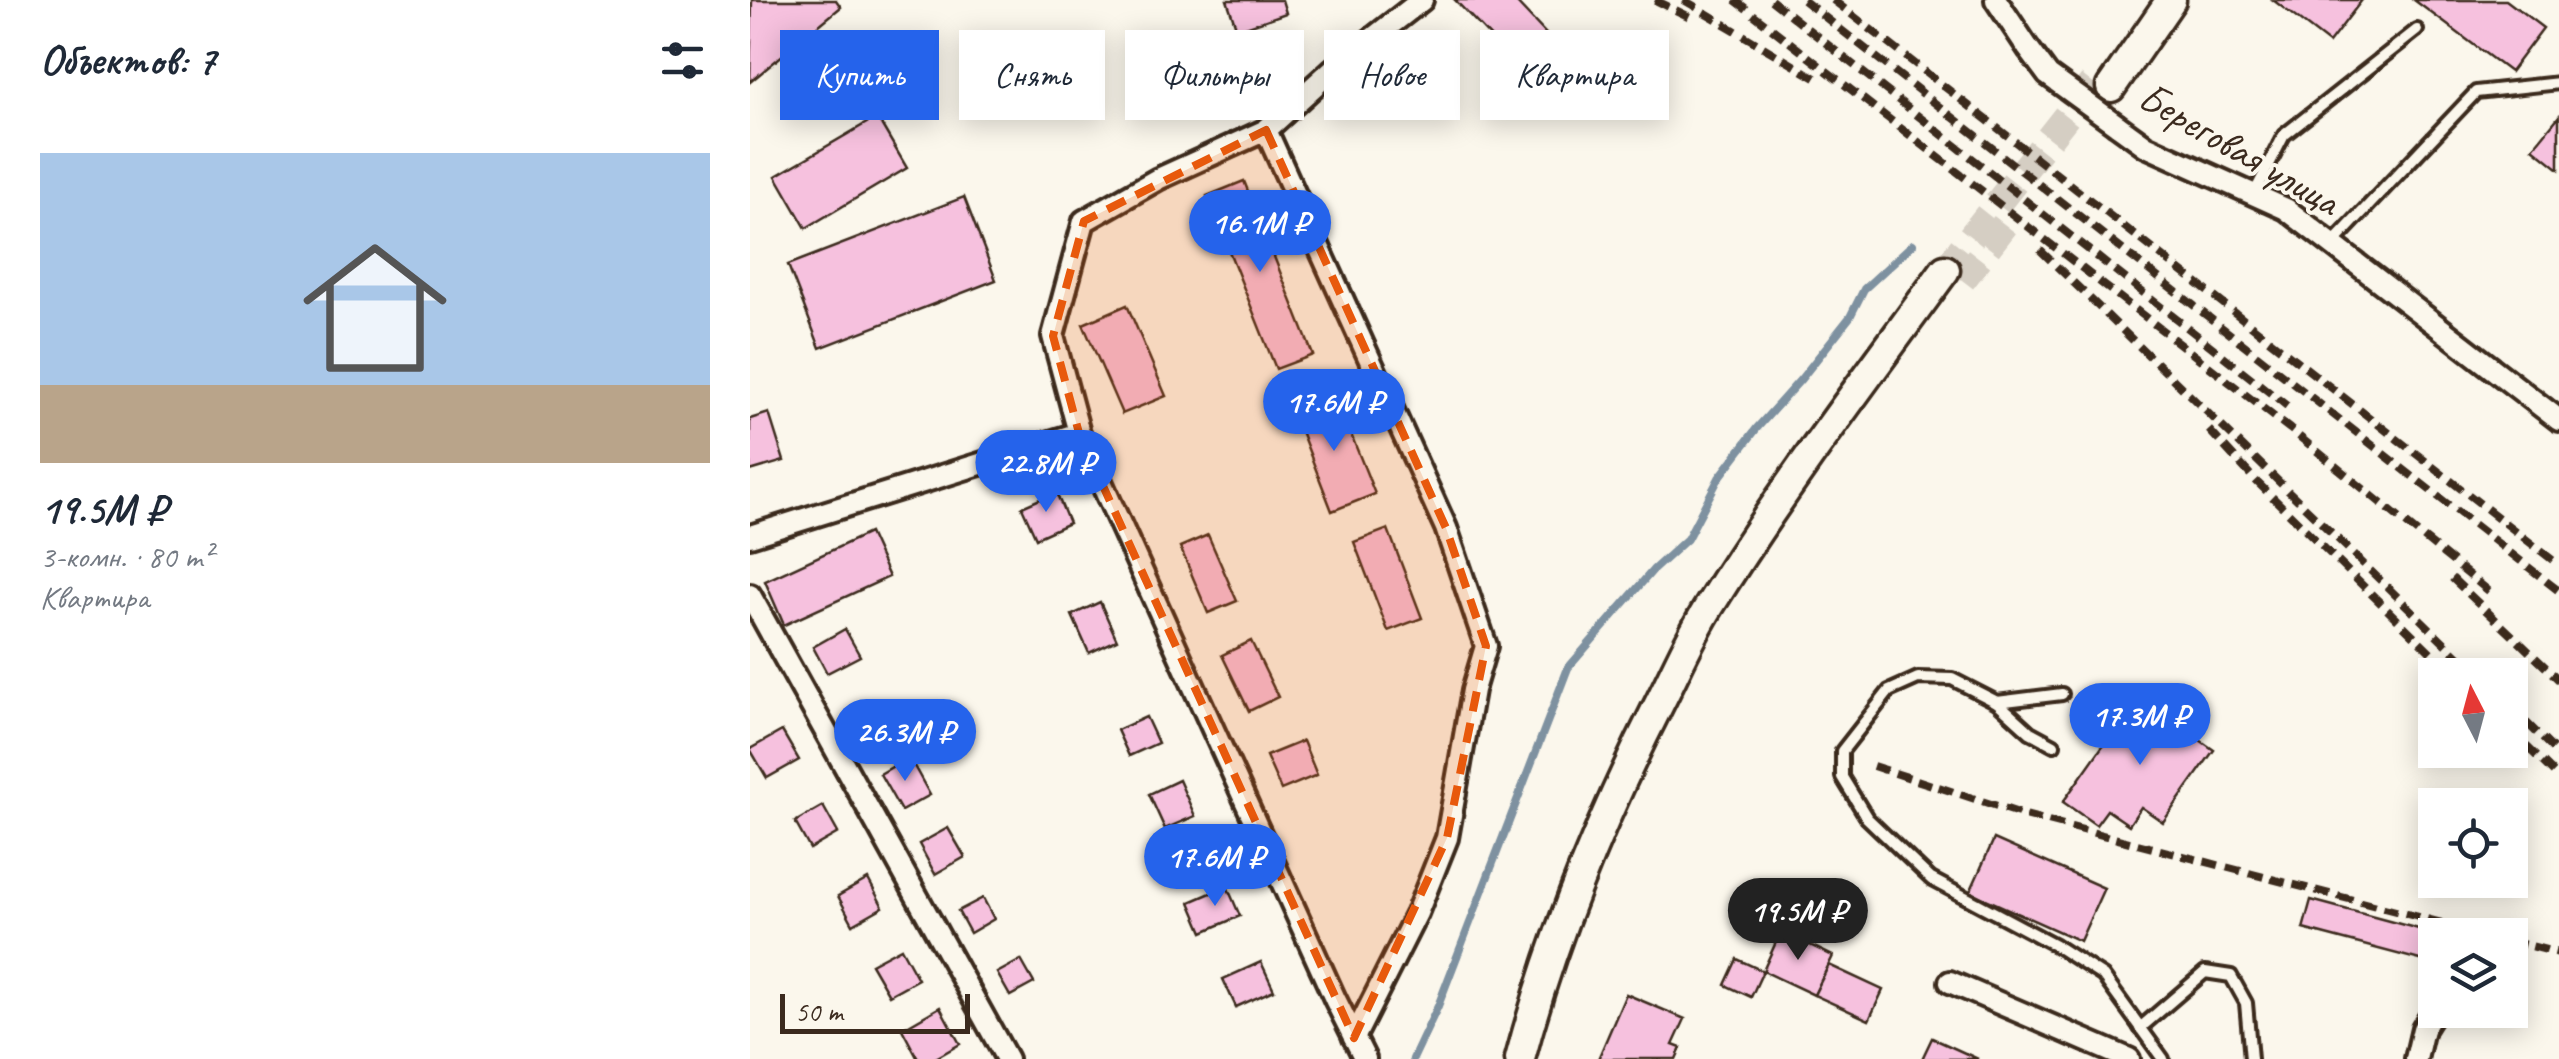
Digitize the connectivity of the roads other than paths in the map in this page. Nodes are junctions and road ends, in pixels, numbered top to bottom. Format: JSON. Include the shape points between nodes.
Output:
{"nodes":[{"id":1,"x":1422,"y":0,"type":"edge"},
{"id":2,"x":1996,"y":0,"type":"edge"},
{"id":3,"x":2155,"y":0,"type":"edge"},
{"id":4,"x":2171,"y":0,"type":"edge"},
{"id":5,"x":2418,"y":30,"type":"dead end"},
{"id":6,"x":2559,"y":83,"type":"edge"},
{"id":7,"x":1266,"y":130,"type":"junction"},
{"id":8,"x":2254,"y":194,"type":"junction"},
{"id":9,"x":2332,"y":244,"type":"junction"},
{"id":10,"x":1954,"y":275,"type":"tunnel mouth"},
{"id":11,"x":2559,"y":420,"type":"edge"},
{"id":12,"x":1079,"y":433,"type":"junction"},
{"id":13,"x":750,"y":536,"type":"edge"},
{"id":14,"x":750,"y":596,"type":"edge"},
{"id":15,"x":2062,"y":694,"type":"dead end"},
{"id":16,"x":1998,"y":702,"type":"junction"},
{"id":17,"x":2054,"y":744,"type":"dead end"},
{"id":18,"x":1950,"y":982,"type":"dead end"},
{"id":19,"x":2140,"y":1028,"type":"junction"},
{"id":20,"x":2424,"y":1028,"type":"edge"},
{"id":21,"x":1354,"y":1038,"type":"junction"},
{"id":22,"x":1007,"y":1059,"type":"edge"},
{"id":23,"x":1365,"y":1059,"type":"edge"},
{"id":24,"x":1520,"y":1059,"type":"edge"},
{"id":25,"x":2130,"y":1059,"type":"edge"},
{"id":26,"x":2162,"y":1059,"type":"edge"},
{"id":27,"x":2251,"y":1059,"type":"edge"},
{"id":28,"x":2416,"y":1059,"type":"edge"}],
"edges":[{"from":1,"to":7,"type":"street"},
{"from":2,"to":8,"type":"street","name":"Береговая улица","bridge":true,"via":[[2048,75],[2146,146]]},
{"from":3,"to":4,"type":"main road","via":[[2104,81]]},
{"from":5,"to":8,"type":"lane","via":[[2284,135]]},
{"from":6,"to":9,"type":"lane","via":[[2476,92]]},
{"from":7,"to":12,"type":"street","via":[[1084,221],[1053,336]]},
{"from":7,"to":21,"type":"street","via":[[1446,528],[1486,646],[1446,838]]},
{"from":8,"to":9,"type":"street","name":"Береговая улица","via":[[2286,208]]},
{"from":9,"to":11,"type":"street","name":"Береговая улица"},
{"from":10,"to":24,"type":"main road","via":[[1803,463],[1708,608],[1572,896]]},
{"from":12,"to":13,"type":"street"},
{"from":12,"to":21,"type":"street"},
{"from":14,"to":22,"type":"street"},
{"from":15,"to":16,"type":"lane"},
{"from":16,"to":17,"type":"lane"},
{"from":16,"to":19,"type":"lane","via":[[1952,679],[1918,678],[1889,691],[1842,751],[1842,777],[1867,818],[1931,879],[2103,976]]},
{"from":18,"to":25,"type":"street"},
{"from":19,"to":26,"type":"lane"},
{"from":19,"to":27,"type":"lane","via":[[2205,972],[2231,976],[2246,1003]]},
{"from":20,"to":28,"type":"street"},
{"from":21,"to":23,"type":"street"}]}
